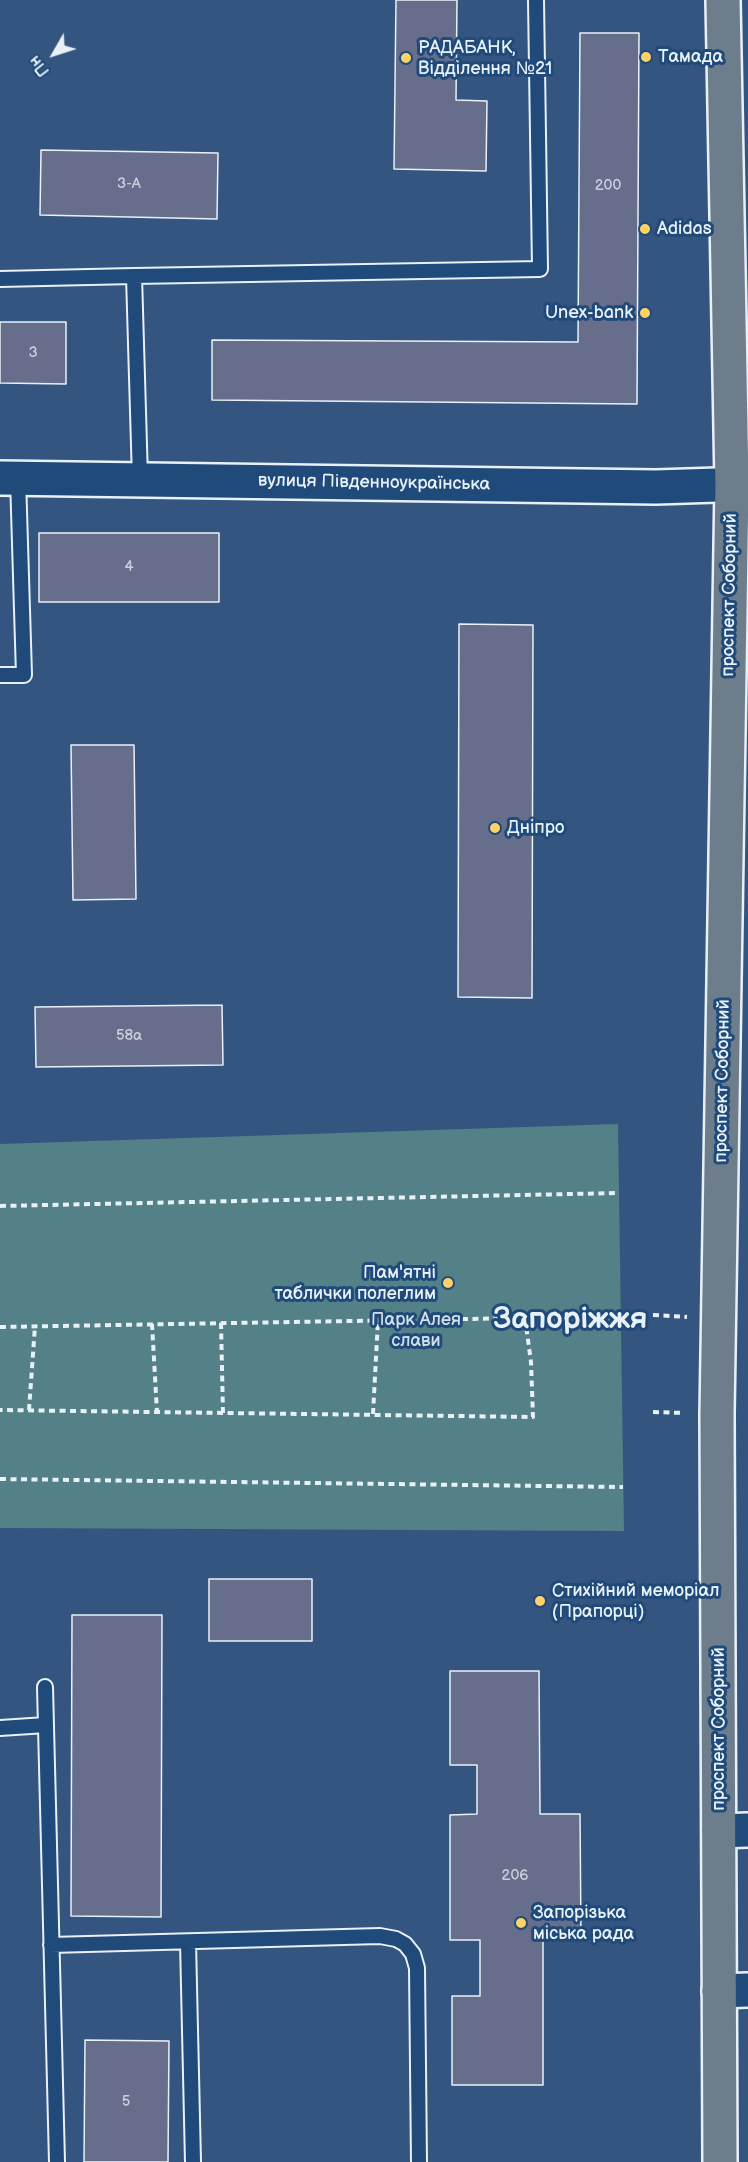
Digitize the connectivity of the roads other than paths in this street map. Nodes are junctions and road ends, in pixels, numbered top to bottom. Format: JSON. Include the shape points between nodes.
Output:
{"nodes":[{"id":1,"x":536,"y":0,"type":"edge"},
{"id":2,"x":723,"y":0,"type":"edge"},
{"id":3,"x":134,"y":276,"type":"junction"},
{"id":4,"x":0,"y":279,"type":"edge"},
{"id":5,"x":9,"y":478,"type":"edge"},
{"id":6,"x":140,"y":479,"type":"junction"},
{"id":7,"x":740,"y":484,"type":"edge"},
{"id":8,"x":0,"y":675,"type":"edge"},
{"id":9,"x":45,"y":1687,"type":"dead end"},
{"id":10,"x":46,"y":1725,"type":"junction"},
{"id":11,"x":0,"y":1728,"type":"edge"},
{"id":12,"x":734,"y":1831,"type":"edge"},
{"id":13,"x":188,"y":1942,"type":"junction"},
{"id":14,"x":51,"y":1945,"type":"junction"},
{"id":15,"x":734,"y":1990,"type":"edge"},
{"id":16,"x":57,"y":2162,"type":"edge"},
{"id":17,"x":193,"y":2162,"type":"edge"},
{"id":18,"x":419,"y":2162,"type":"edge"},
{"id":19,"x":720,"y":2162,"type":"edge"}],
"edges":[{"from":1,"to":3,"type":"lane","via":[[540,269]]},
{"from":2,"to":7,"type":"main road","name":"проспект Соборний"},
{"from":3,"to":4,"type":"lane"},
{"from":3,"to":6,"type":"lane"},
{"from":5,"to":6,"type":"street","name":"вулиця Південноукраїнська"},
{"from":5,"to":8,"type":"lane","via":[[24,675]]},
{"from":6,"to":7,"type":"street","name":"вулиця Південноукраїнська","via":[[656,487]]},
{"from":7,"to":12,"type":"main road","name":"проспект Соборний","via":[[717,1414]]},
{"from":9,"to":10,"type":"lane"},
{"from":10,"to":11,"type":"lane"},
{"from":10,"to":14,"type":"lane"},
{"from":12,"to":15,"type":"main road","name":"проспект Соборний"},
{"from":13,"to":14,"type":"lane"},
{"from":13,"to":17,"type":"lane"},
{"from":13,"to":18,"type":"lane","via":[[380,1936],[405,1944],[417,1968]]},
{"from":14,"to":16,"type":"lane"},
{"from":15,"to":19,"type":"main road","name":"проспект Соборний"}]}
